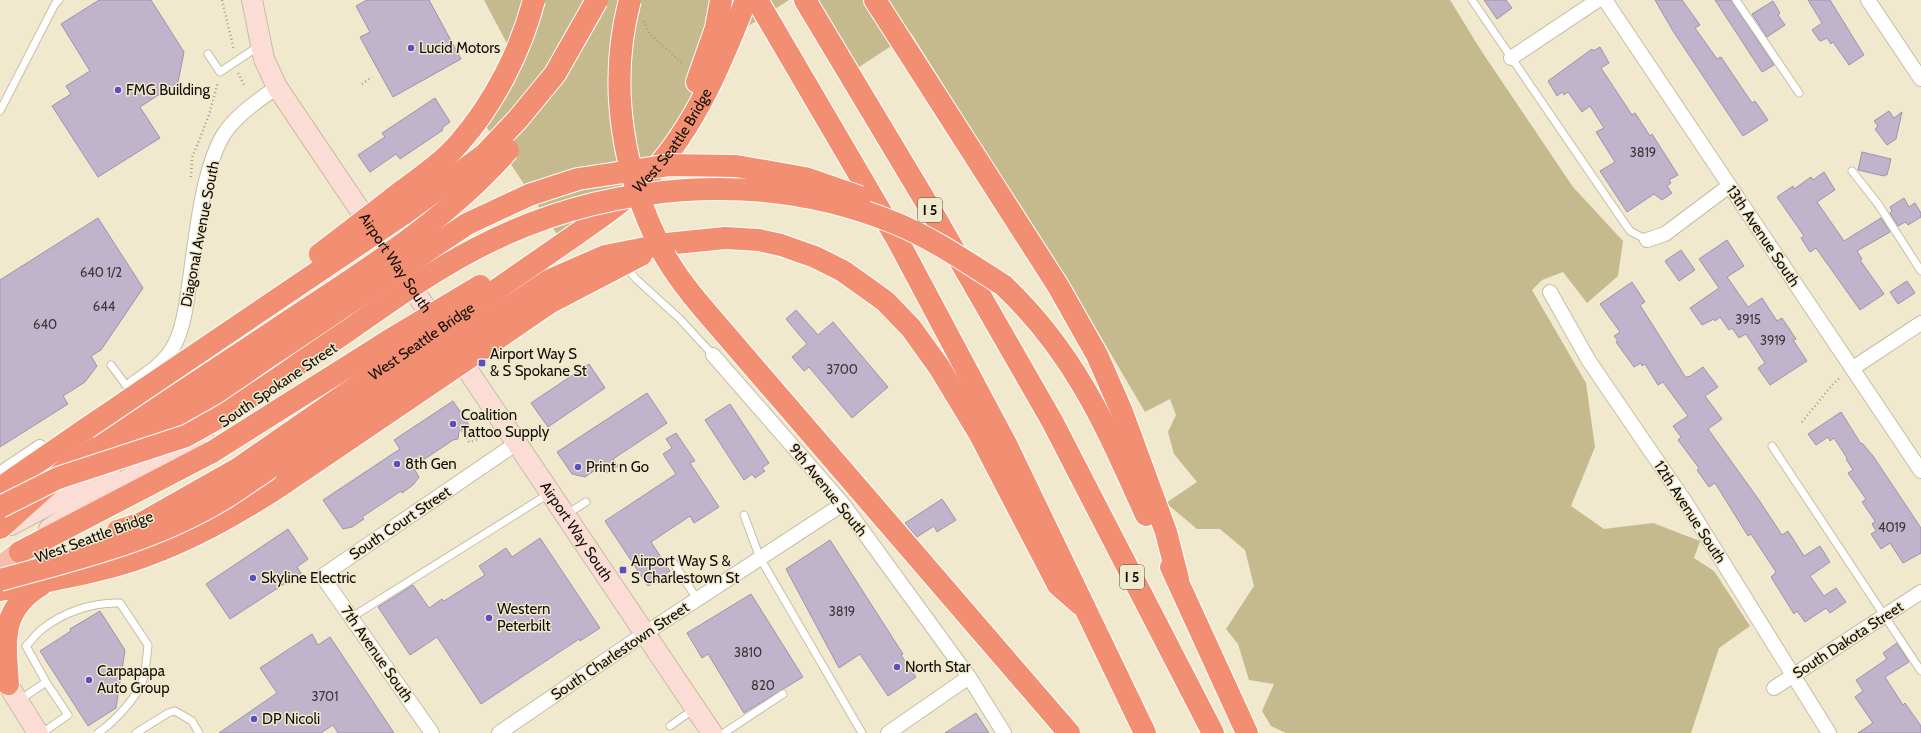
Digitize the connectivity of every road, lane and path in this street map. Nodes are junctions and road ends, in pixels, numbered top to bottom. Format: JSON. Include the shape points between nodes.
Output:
{"nodes":[{"id":1,"x":59,"y":0,"type":"edge"},
{"id":2,"x":222,"y":0,"type":"edge"},
{"id":3,"x":252,"y":0,"type":"edge"},
{"id":4,"x":534,"y":0,"type":"edge"},
{"id":5,"x":597,"y":0,"type":"edge"},
{"id":6,"x":608,"y":0,"type":"edge"},
{"id":7,"x":630,"y":0,"type":"edge"},
{"id":8,"x":721,"y":0,"type":"edge"},
{"id":9,"x":746,"y":0,"type":"edge"},
{"id":10,"x":757,"y":0,"type":"edge"},
{"id":11,"x":805,"y":0,"type":"edge"},
{"id":12,"x":875,"y":0,"type":"edge"},
{"id":13,"x":1472,"y":0,"type":"edge"},
{"id":14,"x":1598,"y":0,"type":"edge"},
{"id":15,"x":1605,"y":0,"type":"edge"},
{"id":16,"x":1736,"y":0,"type":"edge"},
{"id":17,"x":1868,"y":0,"type":"edge"},
{"id":18,"x":644,"y":20,"type":"dead end"},
{"id":19,"x":261,"y":45,"type":"junction"},
{"id":20,"x":208,"y":54,"type":"dead end"},
{"id":21,"x":1511,"y":58,"type":"junction"},
{"id":22,"x":236,"y":61,"type":"junction"},
{"id":23,"x":684,"y":65,"type":"dead end"},
{"id":24,"x":220,"y":72,"type":"junction"},
{"id":25,"x":372,"y":77,"type":"dead end"},
{"id":26,"x":1921,"y":79,"type":"edge"},
{"id":27,"x":362,"y":84,"type":"dead end"},
{"id":28,"x":244,"y":85,"type":"dead end"},
{"id":29,"x":277,"y":87,"type":"junction"},
{"id":30,"x":1799,"y":93,"type":"dead end"},
{"id":31,"x":212,"y":104,"type":"dead end"},
{"id":32,"x":0,"y":111,"type":"edge"},
{"id":33,"x":673,"y":147,"type":"junction"},
{"id":34,"x":1852,"y":171,"type":"dead end"},
{"id":35,"x":1729,"y":186,"type":"junction"},
{"id":36,"x":574,"y":236,"type":"junction"},
{"id":37,"x":1647,"y":240,"type":"joint"},
{"id":38,"x":666,"y":244,"type":"junction"},
{"id":39,"x":627,"y":268,"type":"dead end"},
{"id":40,"x":1921,"y":271,"type":"edge"},
{"id":41,"x":1003,"y":286,"type":"junction"},
{"id":42,"x":1550,"y":292,"type":"dead end"},
{"id":43,"x":416,"y":294,"type":"junction"},
{"id":44,"x":1921,"y":323,"type":"edge"},
{"id":45,"x":273,"y":343,"type":"junction"},
{"id":46,"x":714,"y":354,"type":"joint"},
{"id":47,"x":111,"y":364,"type":"dead end"},
{"id":48,"x":1853,"y":368,"type":"junction"},
{"id":49,"x":128,"y":388,"type":"junction"},
{"id":50,"x":1802,"y":422,"type":"dead end"},
{"id":51,"x":87,"y":428,"type":"junction"},
{"id":52,"x":462,"y":431,"type":"dead end"},
{"id":53,"x":479,"y":438,"type":"dead end"},
{"id":54,"x":517,"y":444,"type":"junction"},
{"id":55,"x":1772,"y":446,"type":"dead end"},
{"id":56,"x":999,"y":450,"type":"junction"},
{"id":57,"x":1921,"y":471,"type":"edge"},
{"id":58,"x":138,"y":472,"type":"junction"},
{"id":59,"x":0,"y":474,"type":"edge"},
{"id":60,"x":0,"y":488,"type":"edge"},
{"id":61,"x":550,"y":493,"type":"junction"},
{"id":62,"x":586,"y":502,"type":"dead end"},
{"id":63,"x":843,"y":504,"type":"junction"},
{"id":64,"x":0,"y":507,"type":"edge"},
{"id":65,"x":744,"y":515,"type":"dead end"},
{"id":66,"x":565,"y":516,"type":"junction"},
{"id":67,"x":0,"y":528,"type":"edge"},
{"id":68,"x":0,"y":531,"type":"edge"},
{"id":69,"x":20,"y":552,"type":"junction"},
{"id":70,"x":760,"y":558,"type":"junction"},
{"id":71,"x":673,"y":562,"type":"dead end"},
{"id":72,"x":0,"y":567,"type":"edge"},
{"id":73,"x":0,"y":570,"type":"edge"},
{"id":74,"x":322,"y":576,"type":"joint"},
{"id":75,"x":1178,"y":579,"type":"junction"},
{"id":76,"x":0,"y":580,"type":"edge"},
{"id":77,"x":50,"y":580,"type":"junction"},
{"id":78,"x":0,"y":590,"type":"edge"},
{"id":79,"x":1921,"y":592,"type":"edge"},
{"id":80,"x":697,"y":599,"type":"junction"},
{"id":81,"x":1885,"y":615,"type":"junction"},
{"id":82,"x":352,"y":617,"type":"junction"},
{"id":83,"x":644,"y":634,"type":"junction"},
{"id":84,"x":16,"y":644,"type":"junction"},
{"id":85,"x":1921,"y":671,"type":"edge"},
{"id":86,"x":1793,"y":676,"type":"junction"},
{"id":87,"x":969,"y":677,"type":"junction"},
{"id":88,"x":46,"y":682,"type":"junction"},
{"id":89,"x":9,"y":686,"type":"edge"},
{"id":90,"x":1774,"y":688,"type":"dead end"},
{"id":91,"x":783,"y":694,"type":"dead end"},
{"id":92,"x":695,"y":709,"type":"junction"},
{"id":93,"x":670,"y":726,"type":"dead end"},
{"id":94,"x":38,"y":733,"type":"edge"},
{"id":95,"x":42,"y":733,"type":"edge"},
{"id":96,"x":98,"y":733,"type":"edge"},
{"id":97,"x":136,"y":733,"type":"edge"},
{"id":98,"x":198,"y":733,"type":"edge"},
{"id":99,"x":432,"y":733,"type":"edge"},
{"id":100,"x":499,"y":733,"type":"edge"},
{"id":101,"x":712,"y":733,"type":"edge"},
{"id":102,"x":724,"y":733,"type":"edge"},
{"id":103,"x":862,"y":733,"type":"edge"},
{"id":104,"x":888,"y":733,"type":"edge"},
{"id":105,"x":1004,"y":733,"type":"edge"},
{"id":106,"x":1069,"y":733,"type":"edge"},
{"id":107,"x":1145,"y":733,"type":"edge"},
{"id":108,"x":1212,"y":733,"type":"edge"},
{"id":109,"x":1247,"y":733,"type":"edge"},
{"id":110,"x":1829,"y":733,"type":"edge"}],
"edges":[{"from":1,"to":32,"type":"lane"},
{"from":2,"to":22,"type":"path"},
{"from":3,"to":19,"type":"main road","name":"Airport Way South"},
{"from":4,"to":51,"type":"highway","bridge":true,"via":[[514,56],[489,103],[460,142],[436,165],[320,255],[161,369]]},
{"from":5,"to":51,"type":"highway","bridge":true,"via":[[554,74],[518,120],[484,155],[402,215]]},
{"from":6,"to":45,"type":"highway","bridge":true,"via":[[588,43],[559,89],[494,166],[461,198]]},
{"from":7,"to":106,"type":"highway","bridge":true,"via":[[620,49],[624,144],[638,196],[665,256],[688,291]]},
{"from":8,"to":33,"type":"highway","via":[[708,55]]},
{"from":9,"to":33,"type":"highway","name":"West Seattle Bridge","via":[[702,102]]},
{"from":10,"to":56,"type":"highway","via":[[898,241]]},
{"from":11,"to":108,"type":"highway","number":"I 5","bridge":true,"via":[[935,217],[1052,421]]},
{"from":12,"to":75,"type":"highway","via":[[1074,313],[1104,368],[1166,532]]},
{"from":13,"to":21,"type":"lane"},
{"from":14,"to":21,"type":"street"},
{"from":15,"to":35,"type":"street","name":"13th Avenue South"},
{"from":16,"to":30,"type":"lane"},
{"from":17,"to":26,"type":"street"},
{"from":18,"to":23,"type":"path","via":[[649,33]]},
{"from":19,"to":22,"type":"lane"},
{"from":19,"to":29,"type":"main road","name":"Airport Way South"},
{"from":20,"to":24,"type":"lane"},
{"from":21,"to":37,"type":"lane","via":[[1622,221],[1630,231]]},
{"from":22,"to":24,"type":"lane"},
{"from":22,"to":28,"type":"path","via":[[239,77]]},
{"from":24,"to":31,"type":"path"},
{"from":25,"to":27,"type":"path"},
{"from":29,"to":43,"type":"main road","name":"Airport Way South"},
{"from":29,"to":49,"type":"street","name":"Diagonal Avenue South","via":[[239,117],[226,130],[216,148],[204,196],[185,312],[168,355],[158,366]]},
{"from":33,"to":36,"type":"highway","name":"West Seattle Bridge","bridge":true,"via":[[652,174],[607,213]]},
{"from":34,"to":40,"type":"lane","via":[[1878,204]]},
{"from":35,"to":37,"type":"street","via":[[1665,234]]},
{"from":35,"to":48,"type":"street","name":"13th Avenue South"},
{"from":36,"to":69,"type":"highway","bridge":true,"via":[[466,294],[388,340],[212,452]]},
{"from":36,"to":73,"type":"highway","name":"West Seattle Bridge","bridge":true,"via":[[239,468],[191,496],[142,522],[80,546]]},
{"from":38,"to":56,"type":"highway","via":[[725,238],[759,240],[815,257],[861,282],[893,308],[924,345],[962,404]]},
{"from":38,"to":76,"type":"highway","bridge":true,"via":[[605,256],[550,280],[242,487],[194,516],[111,550]]},
{"from":38,"to":77,"type":"highway","bridge":true,"via":[[551,302],[239,513],[182,541],[116,565]]},
{"from":39,"to":46,"type":"lane","name":"9th Avenue South"},
{"from":41,"to":45,"type":"highway","bridge":true,"via":[[939,235],[881,204],[819,181],[736,166],[670,165],[578,179],[502,206],[450,234]]},
{"from":41,"to":64,"type":"highway","bridge":true,"via":[[958,256],[912,231],[866,212],[815,198],[771,192],[714,190],[660,193],[594,204],[510,233],[439,269],[198,430],[58,478]]},
{"from":41,"to":75,"type":"highway","via":[[1054,340],[1080,379]]},
{"from":42,"to":86,"type":"street","name":"12th Avenue South","via":[[1589,361],[1686,503]]},
{"from":43,"to":54,"type":"main road","name":"Airport Way South"},
{"from":43,"to":58,"type":"main road","name":"South Spokane Street","via":[[203,435]]},
{"from":44,"to":48,"type":"street"},
{"from":45,"to":67,"type":"highway","via":[[169,422],[143,435],[83,457],[39,491]]},
{"from":46,"to":63,"type":"street","name":"9th Avenue South"},
{"from":47,"to":49,"type":"lane"},
{"from":48,"to":50,"type":"path","via":[[1833,384]]},
{"from":48,"to":57,"type":"street","name":"13th Avenue South"},
{"from":49,"to":59,"type":"street"},
{"from":51,"to":60,"type":"highway"},
{"from":52,"to":53,"type":"path","via":[[469,442]]},
{"from":54,"to":61,"type":"main road","name":"Airport Way South"},
{"from":54,"to":74,"type":"street","name":"South Court Street"},
{"from":55,"to":81,"type":"lane"},
{"from":56,"to":107,"type":"highway","via":[[1058,585],[1088,611]]},
{"from":58,"to":68,"type":"main road","name":"South Spokane Street","via":[[108,479],[71,493]]},
{"from":58,"to":69,"type":"main road","name":"South Spokane Street","via":[[78,508]]},
{"from":61,"to":66,"type":"main road","name":"Airport Way South"},
{"from":61,"to":82,"type":"lane"},
{"from":62,"to":66,"type":"lane"},
{"from":63,"to":70,"type":"street","name":"South Charlestown Street"},
{"from":63,"to":87,"type":"street","name":"9th Avenue South"},
{"from":65,"to":70,"type":"lane"},
{"from":66,"to":83,"type":"main road","name":"Airport Way South"},
{"from":69,"to":72,"type":"main road","name":"South Spokane Street"},
{"from":70,"to":80,"type":"street","name":"South Charlestown Street"},
{"from":70,"to":103,"type":"lane"},
{"from":71,"to":80,"type":"lane"},
{"from":74,"to":82,"type":"street","name":"7th Avenue South"},
{"from":75,"to":109,"type":"highway"},
{"from":77,"to":78,"type":"highway"},
{"from":77,"to":84,"type":"highway","via":[[30,590],[11,613],[5,630]]},
{"from":79,"to":81,"type":"street","name":"South Dakota Street"},
{"from":80,"to":83,"type":"street","name":"South Charlestown Street"},
{"from":81,"to":85,"type":"lane"},
{"from":81,"to":86,"type":"street","name":"South Dakota Street"},
{"from":82,"to":99,"type":"street","name":"7th Avenue South"},
{"from":83,"to":92,"type":"main road","name":"Airport Way South"},
{"from":83,"to":100,"type":"street","name":"South Charlestown Street"},
{"from":84,"to":88,"type":"lane"},
{"from":84,"to":89,"type":"highway"},
{"from":84,"to":96,"type":"lane","via":[[66,614],[103,602],[120,603],[148,645],[144,678],[129,704]]},
{"from":86,"to":90,"type":"street","name":"South Dakota Street"},
{"from":86,"to":110,"type":"street","name":"12th Avenue South"},
{"from":87,"to":104,"type":"street"},
{"from":87,"to":105,"type":"street","name":"9th Avenue South"},
{"from":88,"to":89,"type":"lane"},
{"from":88,"to":95,"type":"lane","via":[[68,716]]},
{"from":89,"to":94,"type":"main road"},
{"from":91,"to":102,"type":"lane"},
{"from":92,"to":93,"type":"lane"},
{"from":92,"to":101,"type":"main road","name":"Airport Way South"},
{"from":97,"to":98,"type":"lane","via":[[175,711],[192,721]]}]}
